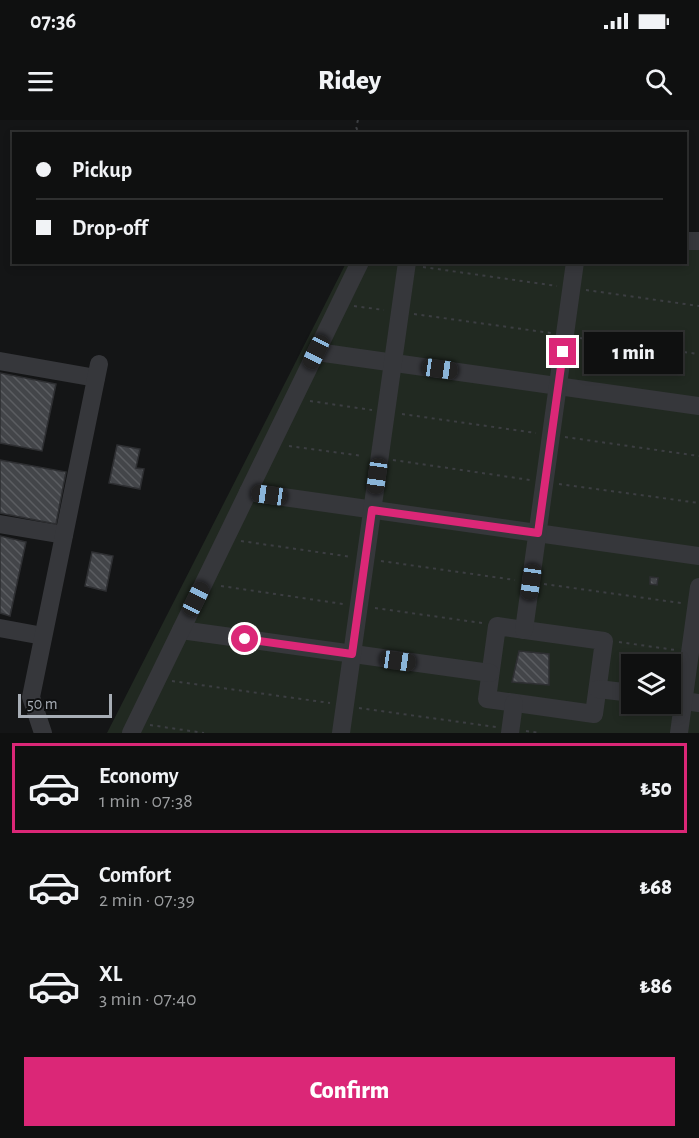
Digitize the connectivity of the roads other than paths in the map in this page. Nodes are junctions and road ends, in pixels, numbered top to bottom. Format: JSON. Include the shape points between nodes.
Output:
{"nodes":[{"id":1,"x":359,"y":264,"type":"edge"},
{"id":2,"x":406,"y":264,"type":"edge"},
{"id":3,"x":575,"y":264,"type":"edge"},
{"id":4,"x":316,"y":352,"type":"junction"},
{"id":5,"x":0,"y":361,"type":"edge"},
{"id":6,"x":393,"y":363,"type":"junction"},
{"id":7,"x":558,"y":386,"type":"junction"},
{"id":8,"x":699,"y":406,"type":"edge"},
{"id":9,"x":248,"y":492,"type":"junction"},
{"id":10,"x":372,"y":510,"type":"junction"},
{"id":11,"x":0,"y":524,"type":"edge"},
{"id":12,"x":538,"y":533,"type":"junction"},
{"id":13,"x":64,"y":535,"type":"junction"},
{"id":14,"x":699,"y":556,"type":"edge"},
{"id":15,"x":698,"y":596,"type":"edge"},
{"id":16,"x":0,"y":628,"type":"edge"},
{"id":17,"x":181,"y":630,"type":"junction"},
{"id":18,"x":524,"y":630,"type":"junction"},
{"id":19,"x":44,"y":636,"type":"junction"},
{"id":20,"x":352,"y":654,"type":"junction"},
{"id":21,"x":490,"y":674,"type":"junction"},
{"id":22,"x":598,"y":688,"type":"junction"},
{"id":23,"x":621,"y":691,"type":"edge"},
{"id":24,"x":684,"y":701,"type":"edge"},
{"id":25,"x":514,"y":703,"type":"junction"},
{"id":26,"x":133,"y":728,"type":"edge"},
{"id":27,"x":43,"y":733,"type":"edge"},
{"id":28,"x":341,"y":733,"type":"edge"},
{"id":29,"x":510,"y":733,"type":"edge"},
{"id":30,"x":679,"y":733,"type":"edge"}],
"edges":[{"from":1,"to":4,"type":"street"},
{"from":2,"to":6,"type":"street"},
{"from":3,"to":7,"type":"street"},
{"from":4,"to":6,"type":"street"},
{"from":4,"to":9,"type":"street"},
{"from":5,"to":13,"type":"street","via":[[97,371]]},
{"from":6,"to":7,"type":"street"},
{"from":6,"to":10,"type":"street"},
{"from":7,"to":8,"type":"street"},
{"from":7,"to":12,"type":"street"},
{"from":9,"to":10,"type":"street"},
{"from":9,"to":17,"type":"street"},
{"from":10,"to":12,"type":"street"},
{"from":10,"to":20,"type":"street"},
{"from":11,"to":13,"type":"street"},
{"from":12,"to":14,"type":"street"},
{"from":12,"to":18,"type":"street"},
{"from":13,"to":19,"type":"street"},
{"from":15,"to":24,"type":"street"},
{"from":16,"to":19,"type":"street"},
{"from":17,"to":20,"type":"street"},
{"from":17,"to":26,"type":"street"},
{"from":18,"to":21,"type":"street","via":[[497,626]]},
{"from":18,"to":22,"type":"street","via":[[604,641]]},
{"from":19,"to":27,"type":"street","via":[[31,697]]},
{"from":20,"to":21,"type":"street"},
{"from":20,"to":28,"type":"street"},
{"from":21,"to":25,"type":"street","via":[[487,699]]},
{"from":22,"to":23,"type":"street"},
{"from":22,"to":25,"type":"street","via":[[594,714]]},
{"from":24,"to":30,"type":"street"},
{"from":25,"to":29,"type":"street"}]}
